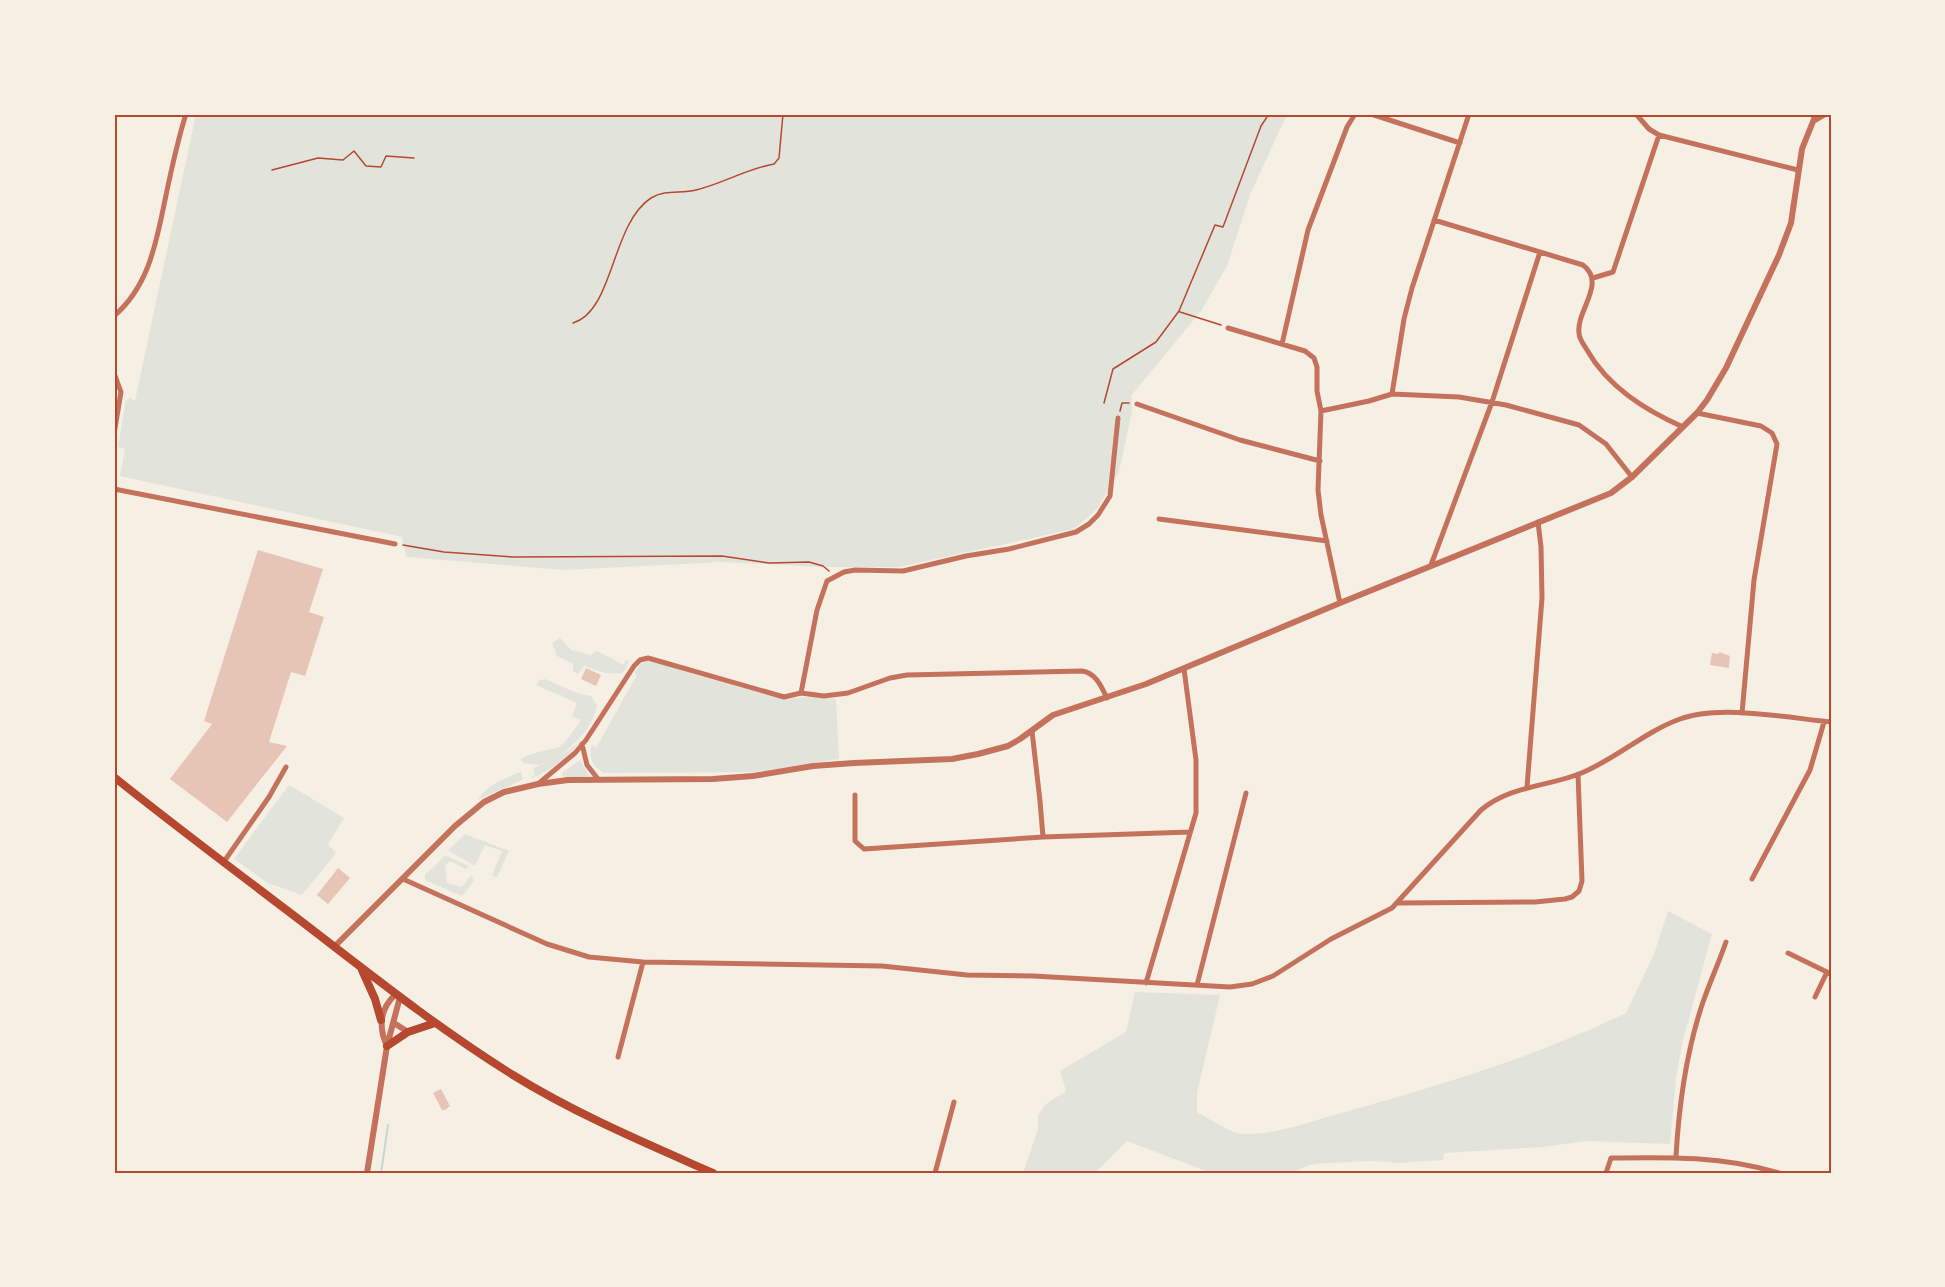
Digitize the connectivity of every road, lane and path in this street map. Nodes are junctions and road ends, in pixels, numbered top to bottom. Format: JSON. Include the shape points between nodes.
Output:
{"nodes":[{"id":1,"x":186,"y":114,"type":"edge"},
{"id":2,"x":783,"y":114,"type":"edge"},
{"id":3,"x":1269,"y":114,"type":"edge"},
{"id":4,"x":1355,"y":114,"type":"edge"},
{"id":5,"x":1371,"y":114,"type":"edge"},
{"id":6,"x":1469,"y":114,"type":"edge"},
{"id":7,"x":1636,"y":114,"type":"edge"},
{"id":8,"x":1826,"y":114,"type":"edge"},
{"id":9,"x":1815,"y":117,"type":"edge"},
{"id":10,"x":1659,"y":135,"type":"junction"},
{"id":11,"x":1460,"y":143,"type":"junction"},
{"id":12,"x":414,"y":158,"type":"dead end"},
{"id":13,"x":272,"y":170,"type":"dead end"},
{"id":14,"x":1798,"y":170,"type":"junction"},
{"id":15,"x":1434,"y":220,"type":"junction"},
{"id":16,"x":1540,"y":252,"type":"junction"},
{"id":17,"x":1593,"y":278,"type":"junction"},
{"id":18,"x":1179,"y":311,"type":"junction"},
{"id":19,"x":114,"y":316,"type":"edge"},
{"id":20,"x":573,"y":323,"type":"dead end"},
{"id":21,"x":1228,"y":328,"type":"joint"},
{"id":22,"x":1282,"y":344,"type":"junction"},
{"id":23,"x":114,"y":373,"type":"edge"},
{"id":24,"x":1392,"y":394,"type":"junction"},
{"id":25,"x":1492,"y":402,"type":"junction"},
{"id":26,"x":1104,"y":403,"type":"dead end"},
{"id":27,"x":1137,"y":404,"type":"joint"},
{"id":28,"x":1321,"y":411,"type":"junction"},
{"id":29,"x":1697,"y":412,"type":"junction"},
{"id":30,"x":1118,"y":418,"type":"joint"},
{"id":31,"x":1683,"y":427,"type":"junction"},
{"id":32,"x":114,"y":434,"type":"edge"},
{"id":33,"x":1320,"y":461,"type":"junction"},
{"id":34,"x":1632,"y":477,"type":"junction"},
{"id":35,"x":114,"y":489,"type":"edge"},
{"id":36,"x":1159,"y":519,"type":"dead end"},
{"id":37,"x":1538,"y":522,"type":"junction"},
{"id":38,"x":1327,"y":541,"type":"junction"},
{"id":39,"x":395,"y":544,"type":"joint"},
{"id":40,"x":1431,"y":565,"type":"junction"},
{"id":41,"x":834,"y":576,"type":"junction"},
{"id":42,"x":1340,"y":603,"type":"junction"},
{"id":43,"x":1184,"y":669,"type":"junction"},
{"id":44,"x":801,"y":693,"type":"junction"},
{"id":45,"x":1107,"y":699,"type":"junction"},
{"id":46,"x":1742,"y":713,"type":"junction"},
{"id":47,"x":1824,"y":722,"type":"junction"},
{"id":48,"x":1831,"y":722,"type":"edge"},
{"id":49,"x":1032,"y":731,"type":"junction"},
{"id":50,"x":582,"y":744,"type":"junction"},
{"id":51,"x":286,"y":767,"type":"dead end"},
{"id":52,"x":1578,"y":774,"type":"junction"},
{"id":53,"x":114,"y":777,"type":"edge"},
{"id":54,"x":598,"y":779,"type":"junction"},
{"id":55,"x":538,"y":784,"type":"junction"},
{"id":56,"x":1527,"y":787,"type":"junction"},
{"id":57,"x":1246,"y":793,"type":"dead end"},
{"id":58,"x":855,"y":795,"type":"dead end"},
{"id":59,"x":1190,"y":832,"type":"junction"},
{"id":60,"x":1043,"y":837,"type":"junction"},
{"id":61,"x":224,"y":863,"type":"junction"},
{"id":62,"x":403,"y":879,"type":"junction"},
{"id":63,"x":1752,"y":879,"type":"dead end"},
{"id":64,"x":1398,"y":903,"type":"junction"},
{"id":65,"x":1726,"y":942,"type":"dead end"},
{"id":66,"x":334,"y":947,"type":"junction"},
{"id":67,"x":1788,"y":953,"type":"dead end"},
{"id":68,"x":643,"y":962,"type":"junction"},
{"id":69,"x":360,"y":967,"type":"junction"},
{"id":70,"x":1829,"y":973,"type":"edge"},
{"id":71,"x":1146,"y":982,"type":"junction"},
{"id":72,"x":1197,"y":985,"type":"junction"},
{"id":73,"x":398,"y":995,"type":"junction"},
{"id":74,"x":1815,"y":997,"type":"dead end"},
{"id":75,"x":381,"y":1020,"type":"junction"},
{"id":76,"x":394,"y":1023,"type":"junction"},
{"id":77,"x":435,"y":1023,"type":"junction"},
{"id":78,"x":408,"y":1032,"type":"junction"},
{"id":79,"x":387,"y":1046,"type":"junction"},
{"id":80,"x":618,"y":1057,"type":"dead end"},
{"id":81,"x":954,"y":1102,"type":"dead end"},
{"id":82,"x":1676,"y":1156,"type":"junction"},
{"id":83,"x":367,"y":1173,"type":"edge"},
{"id":84,"x":713,"y":1173,"type":"edge"},
{"id":85,"x":935,"y":1173,"type":"edge"},
{"id":86,"x":1606,"y":1173,"type":"edge"},
{"id":87,"x":1779,"y":1173,"type":"edge"}],
"edges":[{"from":1,"to":19,"type":"street","via":[[150,266]]},
{"from":2,"to":20,"type":"path","via":[[774,164],[694,191],[664,192],[650,199],[632,217],[595,308]]},
{"from":3,"to":18,"type":"path","via":[[1222,227],[1215,225]]},
{"from":4,"to":22,"type":"street","via":[[1308,230]]},
{"from":5,"to":11,"type":"street"},
{"from":6,"to":11,"type":"street"},
{"from":7,"to":10,"type":"street"},
{"from":8,"to":9,"type":"street"},
{"from":9,"to":14,"type":"street"},
{"from":10,"to":14,"type":"street"},
{"from":10,"to":17,"type":"street","via":[[1613,272]]},
{"from":11,"to":15,"type":"street"},
{"from":12,"to":13,"type":"path","via":[[386,156],[381,167],[366,166],[354,152],[343,160],[318,158]]},
{"from":14,"to":29,"type":"street","via":[[1791,223],[1779,255],[1726,368]]},
{"from":15,"to":16,"type":"street"},
{"from":15,"to":24,"type":"street","via":[[1407,309]]},
{"from":16,"to":17,"type":"street","via":[[1583,265]]},
{"from":16,"to":25,"type":"street"},
{"from":17,"to":31,"type":"street","via":[[1579,331],[1590,356],[1633,400]]},
{"from":18,"to":21,"type":"path"},
{"from":18,"to":26,"type":"path","via":[[1156,342],[1113,369]]},
{"from":21,"to":22,"type":"street"},
{"from":22,"to":28,"type":"street","via":[[1314,358]]},
{"from":23,"to":32,"type":"street","via":[[121,392]]},
{"from":24,"to":25,"type":"street"},
{"from":24,"to":28,"type":"street"},
{"from":25,"to":34,"type":"street","via":[[1580,425],[1606,444]]},
{"from":25,"to":40,"type":"street"},
{"from":27,"to":30,"type":"path","via":[[1122,403]]},
{"from":27,"to":33,"type":"street","via":[[1240,440]]},
{"from":28,"to":33,"type":"street"},
{"from":29,"to":31,"type":"street"},
{"from":29,"to":46,"type":"street","via":[[1761,426],[1772,433],[1777,444],[1754,580]]},
{"from":30,"to":41,"type":"street","via":[[1110,496],[1098,515],[1076,532],[915,568],[855,570]]},
{"from":31,"to":34,"type":"street"},
{"from":33,"to":38,"type":"street","via":[[1318,490]]},
{"from":34,"to":37,"type":"street","via":[[1611,493]]},
{"from":35,"to":39,"type":"street"},
{"from":36,"to":38,"type":"street"},
{"from":37,"to":40,"type":"street"},
{"from":37,"to":56,"type":"street","via":[[1542,598]]},
{"from":38,"to":42,"type":"street"},
{"from":39,"to":41,"type":"path","via":[[513,557],[722,556],[769,563],[809,562],[823,566]]},
{"from":40,"to":42,"type":"street"},
{"from":41,"to":44,"type":"street","via":[[827,581],[819,602]]},
{"from":42,"to":43,"type":"street"},
{"from":43,"to":45,"type":"street"},
{"from":43,"to":59,"type":"street","via":[[1197,760],[1197,802]]},
{"from":44,"to":45,"type":"street","via":[[848,693],[907,675],[1082,671],[1098,681]]},
{"from":44,"to":50,"type":"street","via":[[780,696],[651,658],[643,659],[633,666]]},
{"from":45,"to":49,"type":"street","via":[[1053,715]]},
{"from":46,"to":47,"type":"street"},
{"from":46,"to":52,"type":"street","via":[[1680,718]]},
{"from":47,"to":48,"type":"street"},
{"from":47,"to":63,"type":"street","via":[[1810,770]]},
{"from":49,"to":54,"type":"street","via":[[1008,746],[952,759],[854,763],[713,779]]},
{"from":49,"to":60,"type":"street"},
{"from":50,"to":54,"type":"street","via":[[585,759]]},
{"from":50,"to":55,"type":"street"},
{"from":51,"to":61,"type":"street"},
{"from":52,"to":56,"type":"street"},
{"from":52,"to":64,"type":"street","via":[[1582,881],[1572,897],[1534,902]]},
{"from":53,"to":61,"type":"main road"},
{"from":54,"to":55,"type":"street"},
{"from":55,"to":62,"type":"street","via":[[504,792],[484,802]]},
{"from":56,"to":64,"type":"street","via":[[1493,800],[1481,810]]},
{"from":57,"to":72,"type":"street"},
{"from":58,"to":60,"type":"street","via":[[855,841],[864,849]]},
{"from":59,"to":60,"type":"street"},
{"from":59,"to":71,"type":"street"},
{"from":61,"to":66,"type":"main road"},
{"from":62,"to":66,"type":"street"},
{"from":62,"to":68,"type":"street","via":[[559,948],[589,957]]},
{"from":64,"to":72,"type":"street","via":[[1267,979],[1240,986]]},
{"from":65,"to":82,"type":"street","via":[[1695,1031],[1680,1103]]},
{"from":66,"to":69,"type":"main road"},
{"from":67,"to":70,"type":"street"},
{"from":68,"to":71,"type":"street","via":[[882,966],[967,975]]},
{"from":68,"to":80,"type":"street"},
{"from":69,"to":73,"type":"main road"},
{"from":69,"to":75,"type":"main road"},
{"from":70,"to":74,"type":"street"},
{"from":71,"to":72,"type":"street"},
{"from":73,"to":75,"type":"street","via":[[386,1005]]},
{"from":73,"to":76,"type":"street"},
{"from":73,"to":77,"type":"main road"},
{"from":75,"to":79,"type":"street"},
{"from":76,"to":78,"type":"street"},
{"from":76,"to":79,"type":"street"},
{"from":77,"to":78,"type":"main road"},
{"from":77,"to":84,"type":"main road","via":[[561,1102]]},
{"from":78,"to":79,"type":"main road"},
{"from":79,"to":83,"type":"street"},
{"from":81,"to":85,"type":"street"},
{"from":82,"to":86,"type":"street","via":[[1611,1158]]},
{"from":82,"to":87,"type":"street","via":[[1722,1160]]}]}
